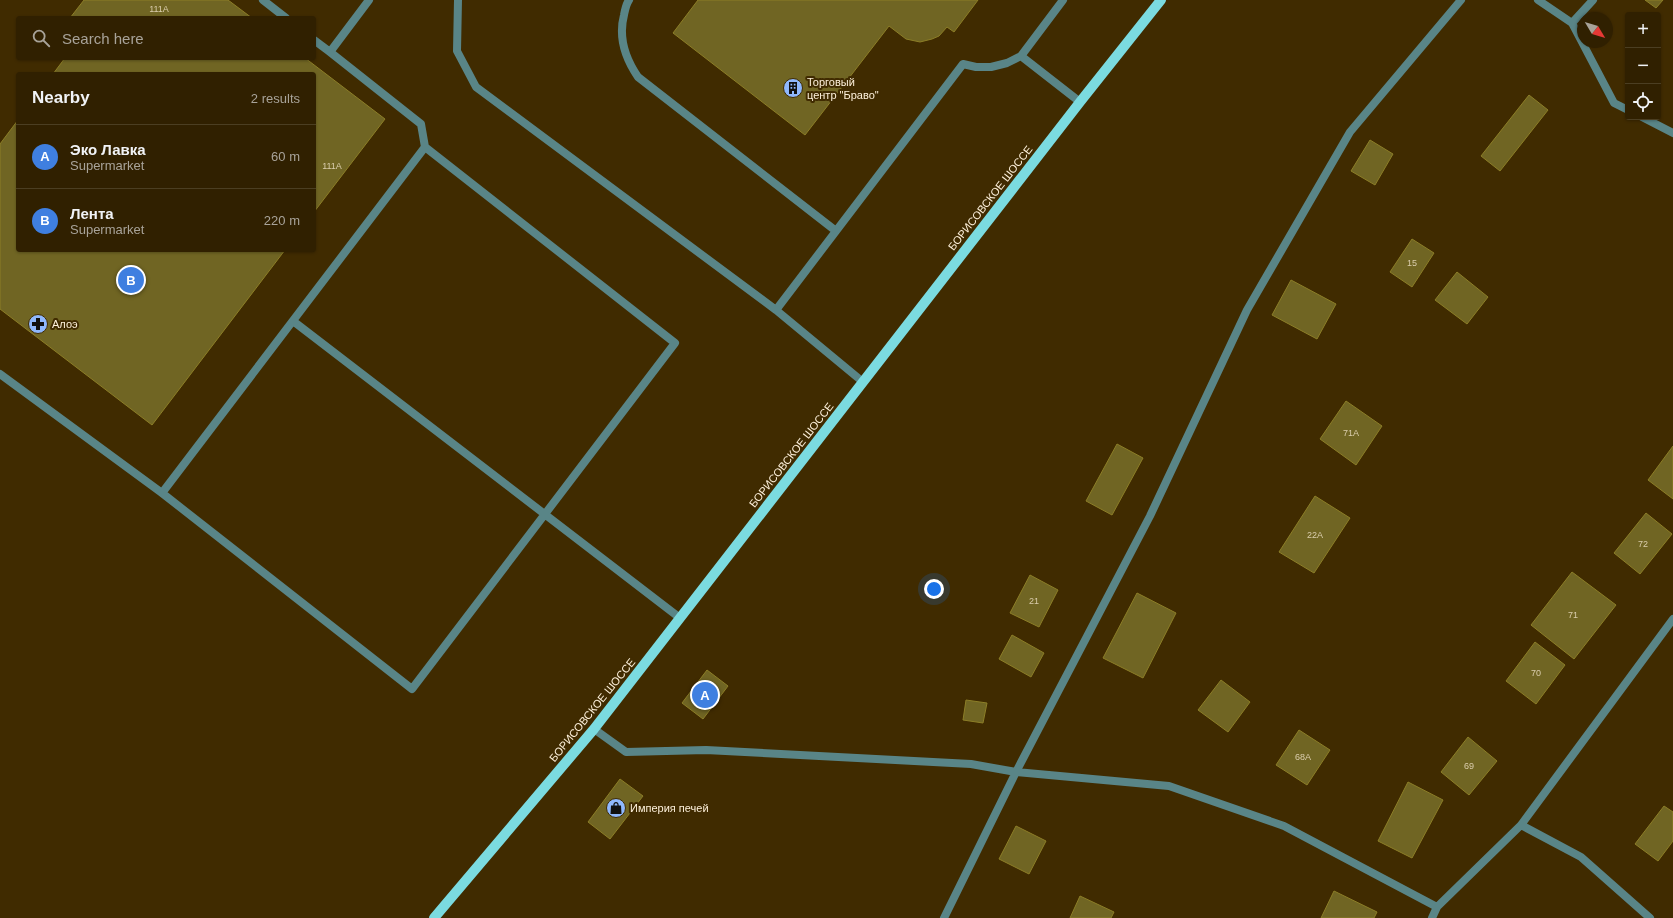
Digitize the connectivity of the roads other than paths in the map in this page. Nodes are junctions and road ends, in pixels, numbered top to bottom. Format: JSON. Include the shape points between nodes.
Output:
{"nodes":[{"id":1,"x":263,"y":0,"type":"edge"},
{"id":2,"x":369,"y":0,"type":"edge"},
{"id":3,"x":458,"y":0,"type":"edge"},
{"id":4,"x":629,"y":0,"type":"edge"},
{"id":5,"x":1063,"y":0,"type":"edge"},
{"id":6,"x":1161,"y":0,"type":"edge"},
{"id":7,"x":1461,"y":0,"type":"edge"},
{"id":8,"x":1538,"y":0,"type":"edge"},
{"id":9,"x":1594,"y":0,"type":"edge"},
{"id":10,"x":283,"y":16,"type":"edge"},
{"id":11,"x":1572,"y":22,"type":"junction"},
{"id":12,"x":316,"y":42,"type":"edge"},
{"id":13,"x":330,"y":52,"type":"junction"},
{"id":14,"x":1021,"y":56,"type":"junction"},
{"id":15,"x":1080,"y":102,"type":"junction"},
{"id":16,"x":1625,"y":108,"type":"edge"},
{"id":17,"x":1648,"y":120,"type":"edge"},
{"id":18,"x":1673,"y":133,"type":"edge"},
{"id":19,"x":425,"y":147,"type":"junction"},
{"id":20,"x":836,"y":231,"type":"junction"},
{"id":21,"x":776,"y":310,"type":"junction"},
{"id":22,"x":292,"y":321,"type":"junction"},
{"id":23,"x":0,"y":374,"type":"edge"},
{"id":24,"x":863,"y":382,"type":"junction"},
{"id":25,"x":162,"y":493,"type":"junction"},
{"id":26,"x":545,"y":514,"type":"junction"},
{"id":27,"x":680,"y":618,"type":"junction"},
{"id":28,"x":1673,"y":619,"type":"edge"},
{"id":29,"x":594,"y":729,"type":"junction"},
{"id":30,"x":1016,"y":772,"type":"junction"},
{"id":31,"x":1521,"y":825,"type":"junction"},
{"id":32,"x":1437,"y":908,"type":"junction"},
{"id":33,"x":434,"y":918,"type":"edge"},
{"id":34,"x":944,"y":918,"type":"edge"},
{"id":35,"x":1432,"y":918,"type":"edge"},
{"id":36,"x":1650,"y":918,"type":"edge"}],
"edges":[{"from":1,"to":10,"type":"street"},
{"from":2,"to":13,"type":"street"},
{"from":3,"to":21,"type":"street","via":[[457,51],[476,87]]},
{"from":4,"to":20,"type":"street","via":[[621,24],[622,44],[638,77]]},
{"from":5,"to":14,"type":"street"},
{"from":6,"to":15,"type":"main road","name":"БОРИСОВСКОЕ ШОССЕ"},
{"from":7,"to":30,"type":"street","via":[[1350,132],[1247,310],[1150,516]]},
{"from":8,"to":11,"type":"street"},
{"from":9,"to":11,"type":"street"},
{"from":11,"to":16,"type":"street","via":[[1614,103]]},
{"from":12,"to":13,"type":"street"},
{"from":13,"to":19,"type":"street","via":[[421,124]]},
{"from":14,"to":15,"type":"street"},
{"from":14,"to":20,"type":"street","via":[[1007,64],[991,67],[964,64]]},
{"from":15,"to":24,"type":"main road","name":"БОРИСОВСКОЕ ШОССЕ"},
{"from":17,"to":18,"type":"street"},
{"from":19,"to":22,"type":"street"},
{"from":19,"to":26,"type":"street","via":[[675,343]]},
{"from":20,"to":21,"type":"street"},
{"from":21,"to":24,"type":"street"},
{"from":22,"to":25,"type":"street"},
{"from":22,"to":26,"type":"street"},
{"from":23,"to":25,"type":"street"},
{"from":24,"to":27,"type":"main road","name":"БОРИСОВСКОЕ ШОССЕ"},
{"from":25,"to":26,"type":"street","via":[[412,689]]},
{"from":26,"to":27,"type":"street"},
{"from":27,"to":29,"type":"main road","name":"БОРИСОВСКОЕ ШОССЕ"},
{"from":28,"to":31,"type":"street"},
{"from":29,"to":30,"type":"street","via":[[626,752],[706,750],[971,764]]},
{"from":29,"to":33,"type":"main road","name":"БОРИСОВСКОЕ ШОССЕ"},
{"from":30,"to":32,"type":"street","via":[[1170,786],[1284,826]]},
{"from":30,"to":34,"type":"street"},
{"from":31,"to":32,"type":"street"},
{"from":31,"to":36,"type":"street","via":[[1581,857]]},
{"from":32,"to":35,"type":"street"}]}
